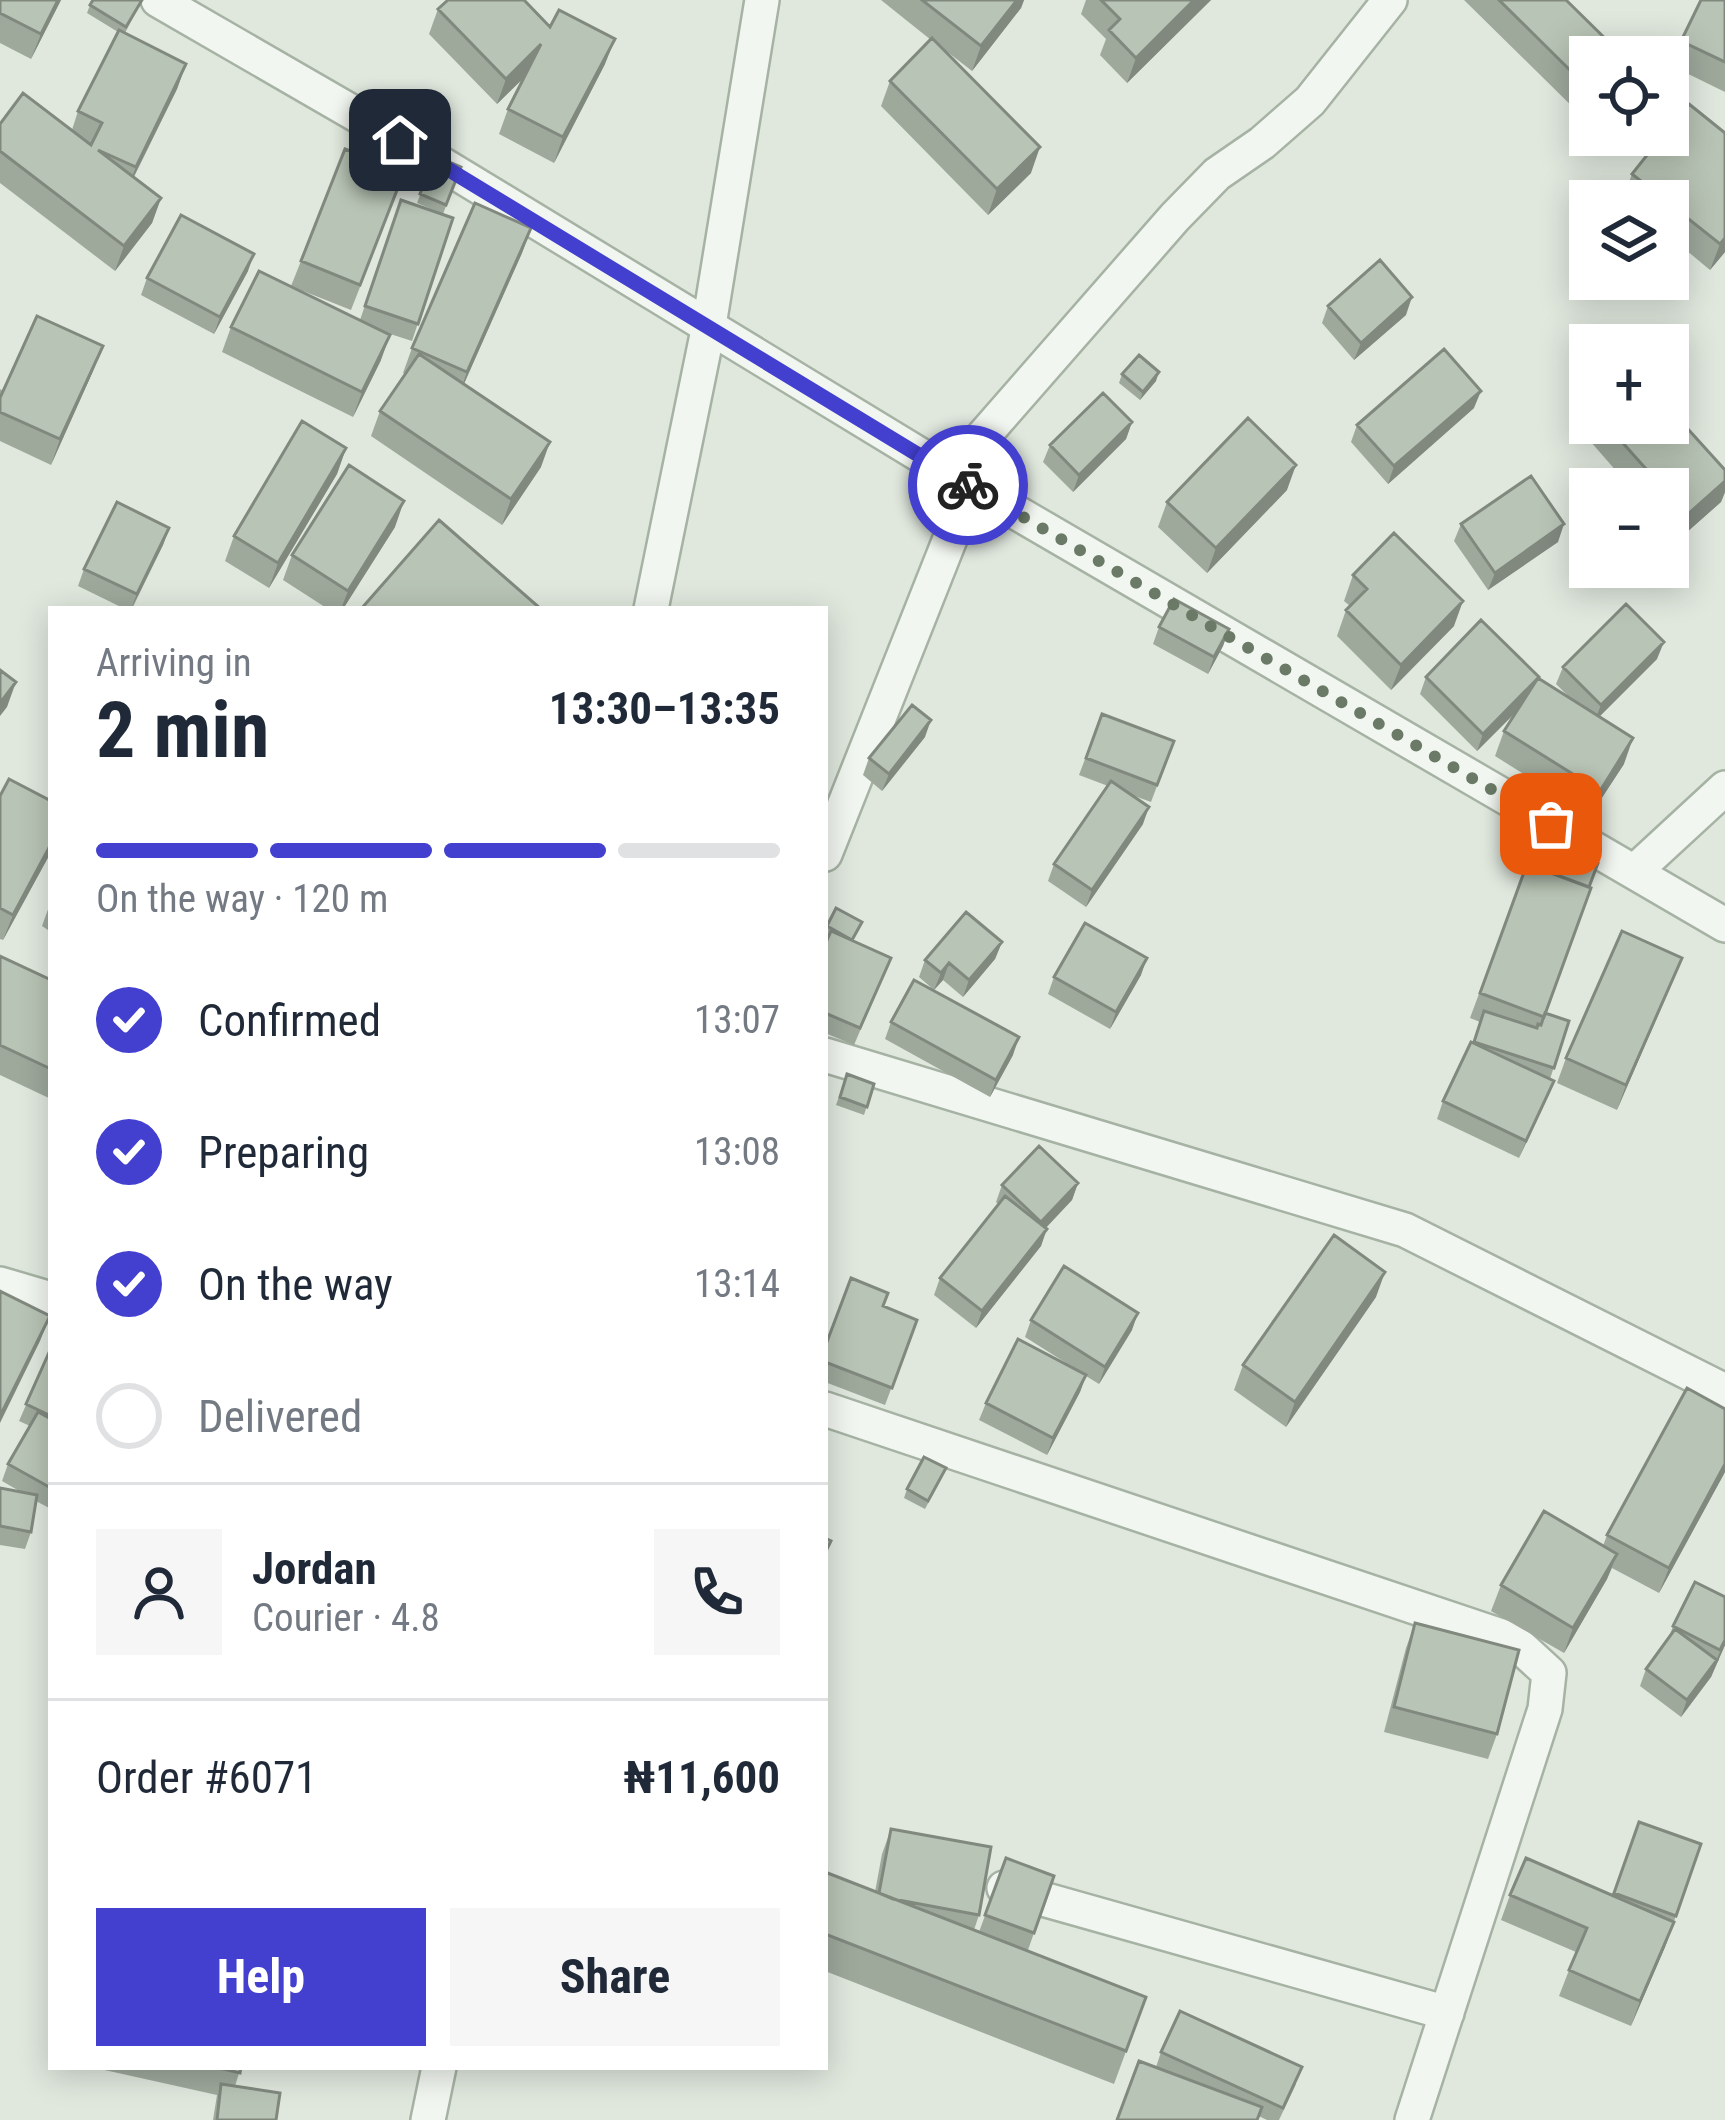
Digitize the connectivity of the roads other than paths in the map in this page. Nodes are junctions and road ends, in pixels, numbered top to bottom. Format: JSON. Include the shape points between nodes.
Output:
{"nodes":[{"id":1,"x":158,"y":0,"type":"edge"},
{"id":2,"x":762,"y":0,"type":"edge"},
{"id":3,"x":1390,"y":0,"type":"edge"},
{"id":4,"x":710,"y":326,"type":"junction"},
{"id":5,"x":960,"y":480,"type":"junction"},
{"id":6,"x":652,"y":606,"type":"edge"},
{"id":7,"x":1725,"y":788,"type":"edge"},
{"id":8,"x":828,"y":846,"type":"edge"},
{"id":9,"x":1634,"y":872,"type":"junction"},
{"id":10,"x":1725,"y":925,"type":"edge"},
{"id":11,"x":828,"y":1055,"type":"edge"},
{"id":12,"x":0,"y":1284,"type":"edge"},
{"id":13,"x":48,"y":1299,"type":"edge"},
{"id":14,"x":1725,"y":1390,"type":"edge"},
{"id":15,"x":828,"y":1410,"type":"edge"},
{"id":16,"x":1001,"y":1887,"type":"edge"},
{"id":17,"x":1447,"y":2013,"type":"junction"},
{"id":18,"x":438,"y":2070,"type":"edge"},
{"id":19,"x":428,"y":2120,"type":"edge"},
{"id":20,"x":1412,"y":2120,"type":"edge"}],
"edges":[{"from":1,"to":4,"type":"street"},
{"from":2,"to":4,"type":"street"},
{"from":3,"to":5,"type":"street","via":[[1310,101],[1175,217]]},
{"from":4,"to":5,"type":"street"},
{"from":4,"to":6,"type":"street"},
{"from":5,"to":8,"type":"street"},
{"from":5,"to":9,"type":"street"},
{"from":7,"to":9,"type":"street"},
{"from":9,"to":10,"type":"street"},
{"from":11,"to":14,"type":"street","via":[[1405,1230]]},
{"from":12,"to":13,"type":"street"},
{"from":15,"to":17,"type":"street","via":[[1513,1640],[1549,1673],[1545,1709]]},
{"from":16,"to":17,"type":"street"},
{"from":17,"to":20,"type":"street"},
{"from":18,"to":19,"type":"street"}]}
